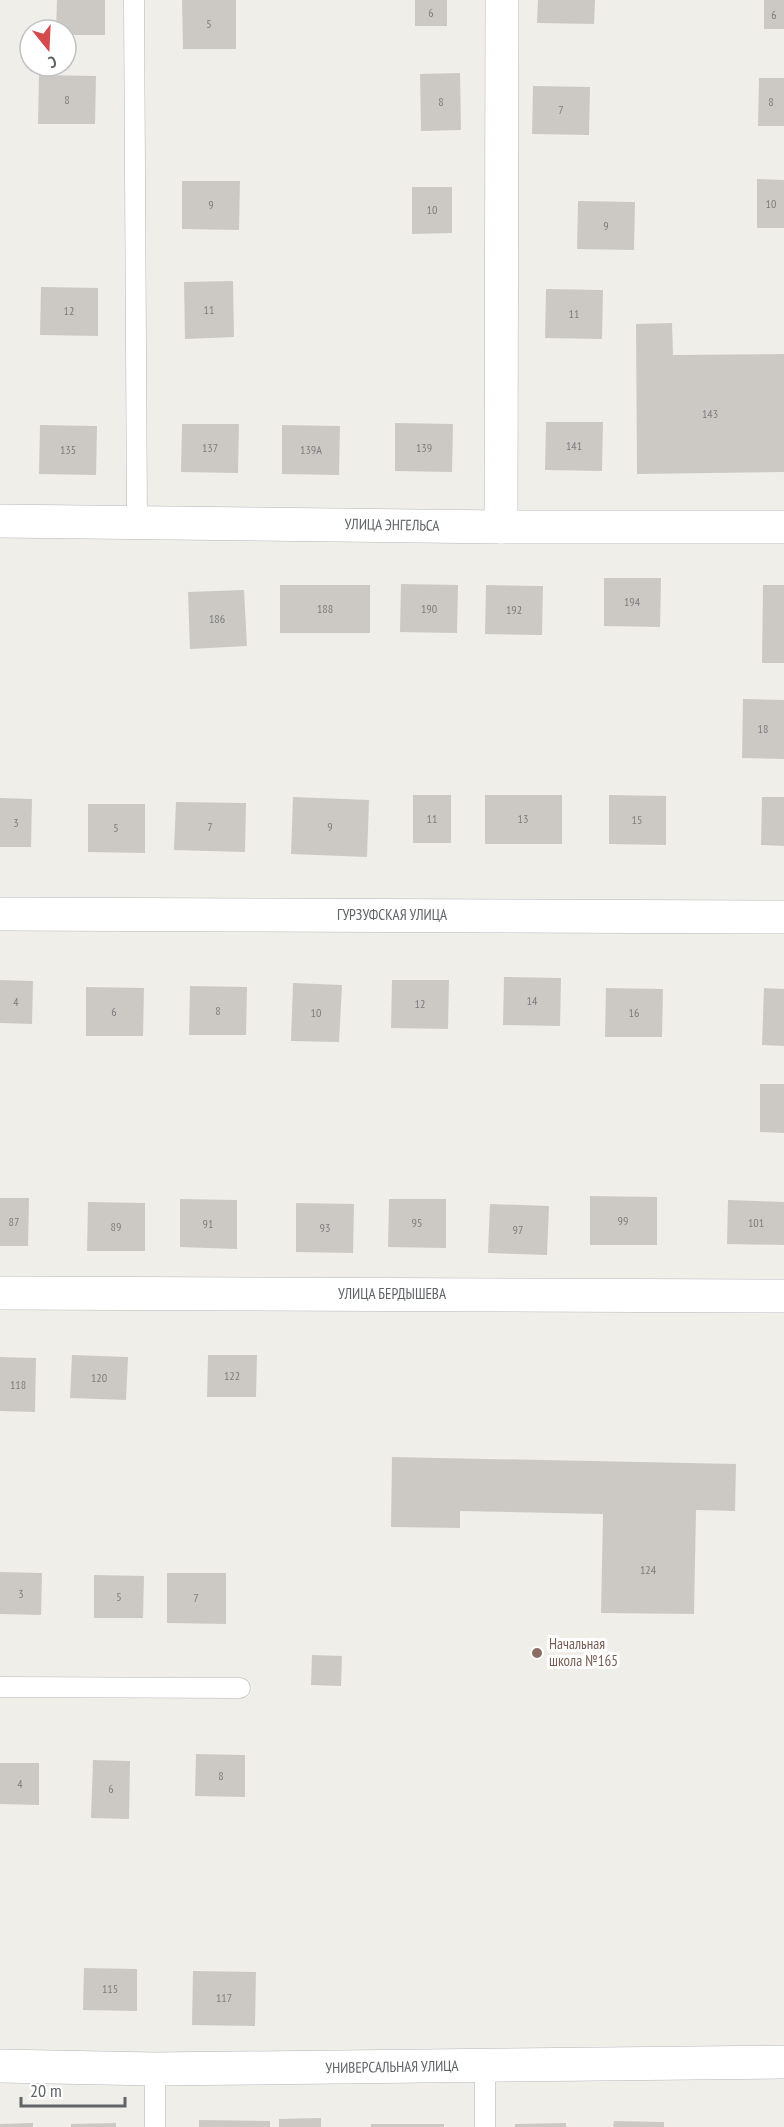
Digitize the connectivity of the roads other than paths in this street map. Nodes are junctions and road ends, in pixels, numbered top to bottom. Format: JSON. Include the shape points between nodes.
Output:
{"nodes":[{"id":1,"x":134,"y":0,"type":"edge"},
{"id":2,"x":502,"y":0,"type":"edge"},
{"id":3,"x":0,"y":521,"type":"edge"},
{"id":4,"x":137,"y":521,"type":"junction"},
{"id":5,"x":501,"y":527,"type":"junction"},
{"id":6,"x":784,"y":527,"type":"edge"},
{"id":7,"x":0,"y":914,"type":"edge"},
{"id":8,"x":784,"y":917,"type":"edge"},
{"id":9,"x":0,"y":1293,"type":"edge"},
{"id":10,"x":784,"y":1296,"type":"edge"},
{"id":11,"x":0,"y":1687,"type":"edge"},
{"id":12,"x":240,"y":1688,"type":"dead end"},
{"id":13,"x":784,"y":2062,"type":"edge"},
{"id":14,"x":0,"y":2066,"type":"edge"},
{"id":15,"x":485,"y":2066,"type":"junction"},
{"id":16,"x":155,"y":2069,"type":"junction"},
{"id":17,"x":155,"y":2127,"type":"edge"},
{"id":18,"x":485,"y":2127,"type":"edge"}],
"edges":[{"from":1,"to":4,"type":"lane"},
{"from":2,"to":5,"type":"street"},
{"from":3,"to":4,"type":"street","name":"УЛИЦА ЭНГЕЛЬСА"},
{"from":4,"to":5,"type":"street","name":"УЛИЦА ЭНГЕЛЬСА"},
{"from":5,"to":6,"type":"street","name":"УЛИЦА ЭНГЕЛЬСА"},
{"from":7,"to":8,"type":"street","name":"ГУРЗУФСКАЯ УЛИЦА"},
{"from":9,"to":10,"type":"street","name":"УЛИЦА БЕРДЫШЕВА"},
{"from":11,"to":12,"type":"lane"},
{"from":13,"to":15,"type":"street","name":"УНИВЕРСАЛЬНАЯ УЛИЦА"},
{"from":14,"to":16,"type":"street","name":"УНИВЕРСАЛЬНАЯ УЛИЦА"},
{"from":15,"to":16,"type":"street","name":"УНИВЕРСАЛЬНАЯ УЛИЦА"},
{"from":15,"to":18,"type":"lane"},
{"from":16,"to":17,"type":"lane"}]}
